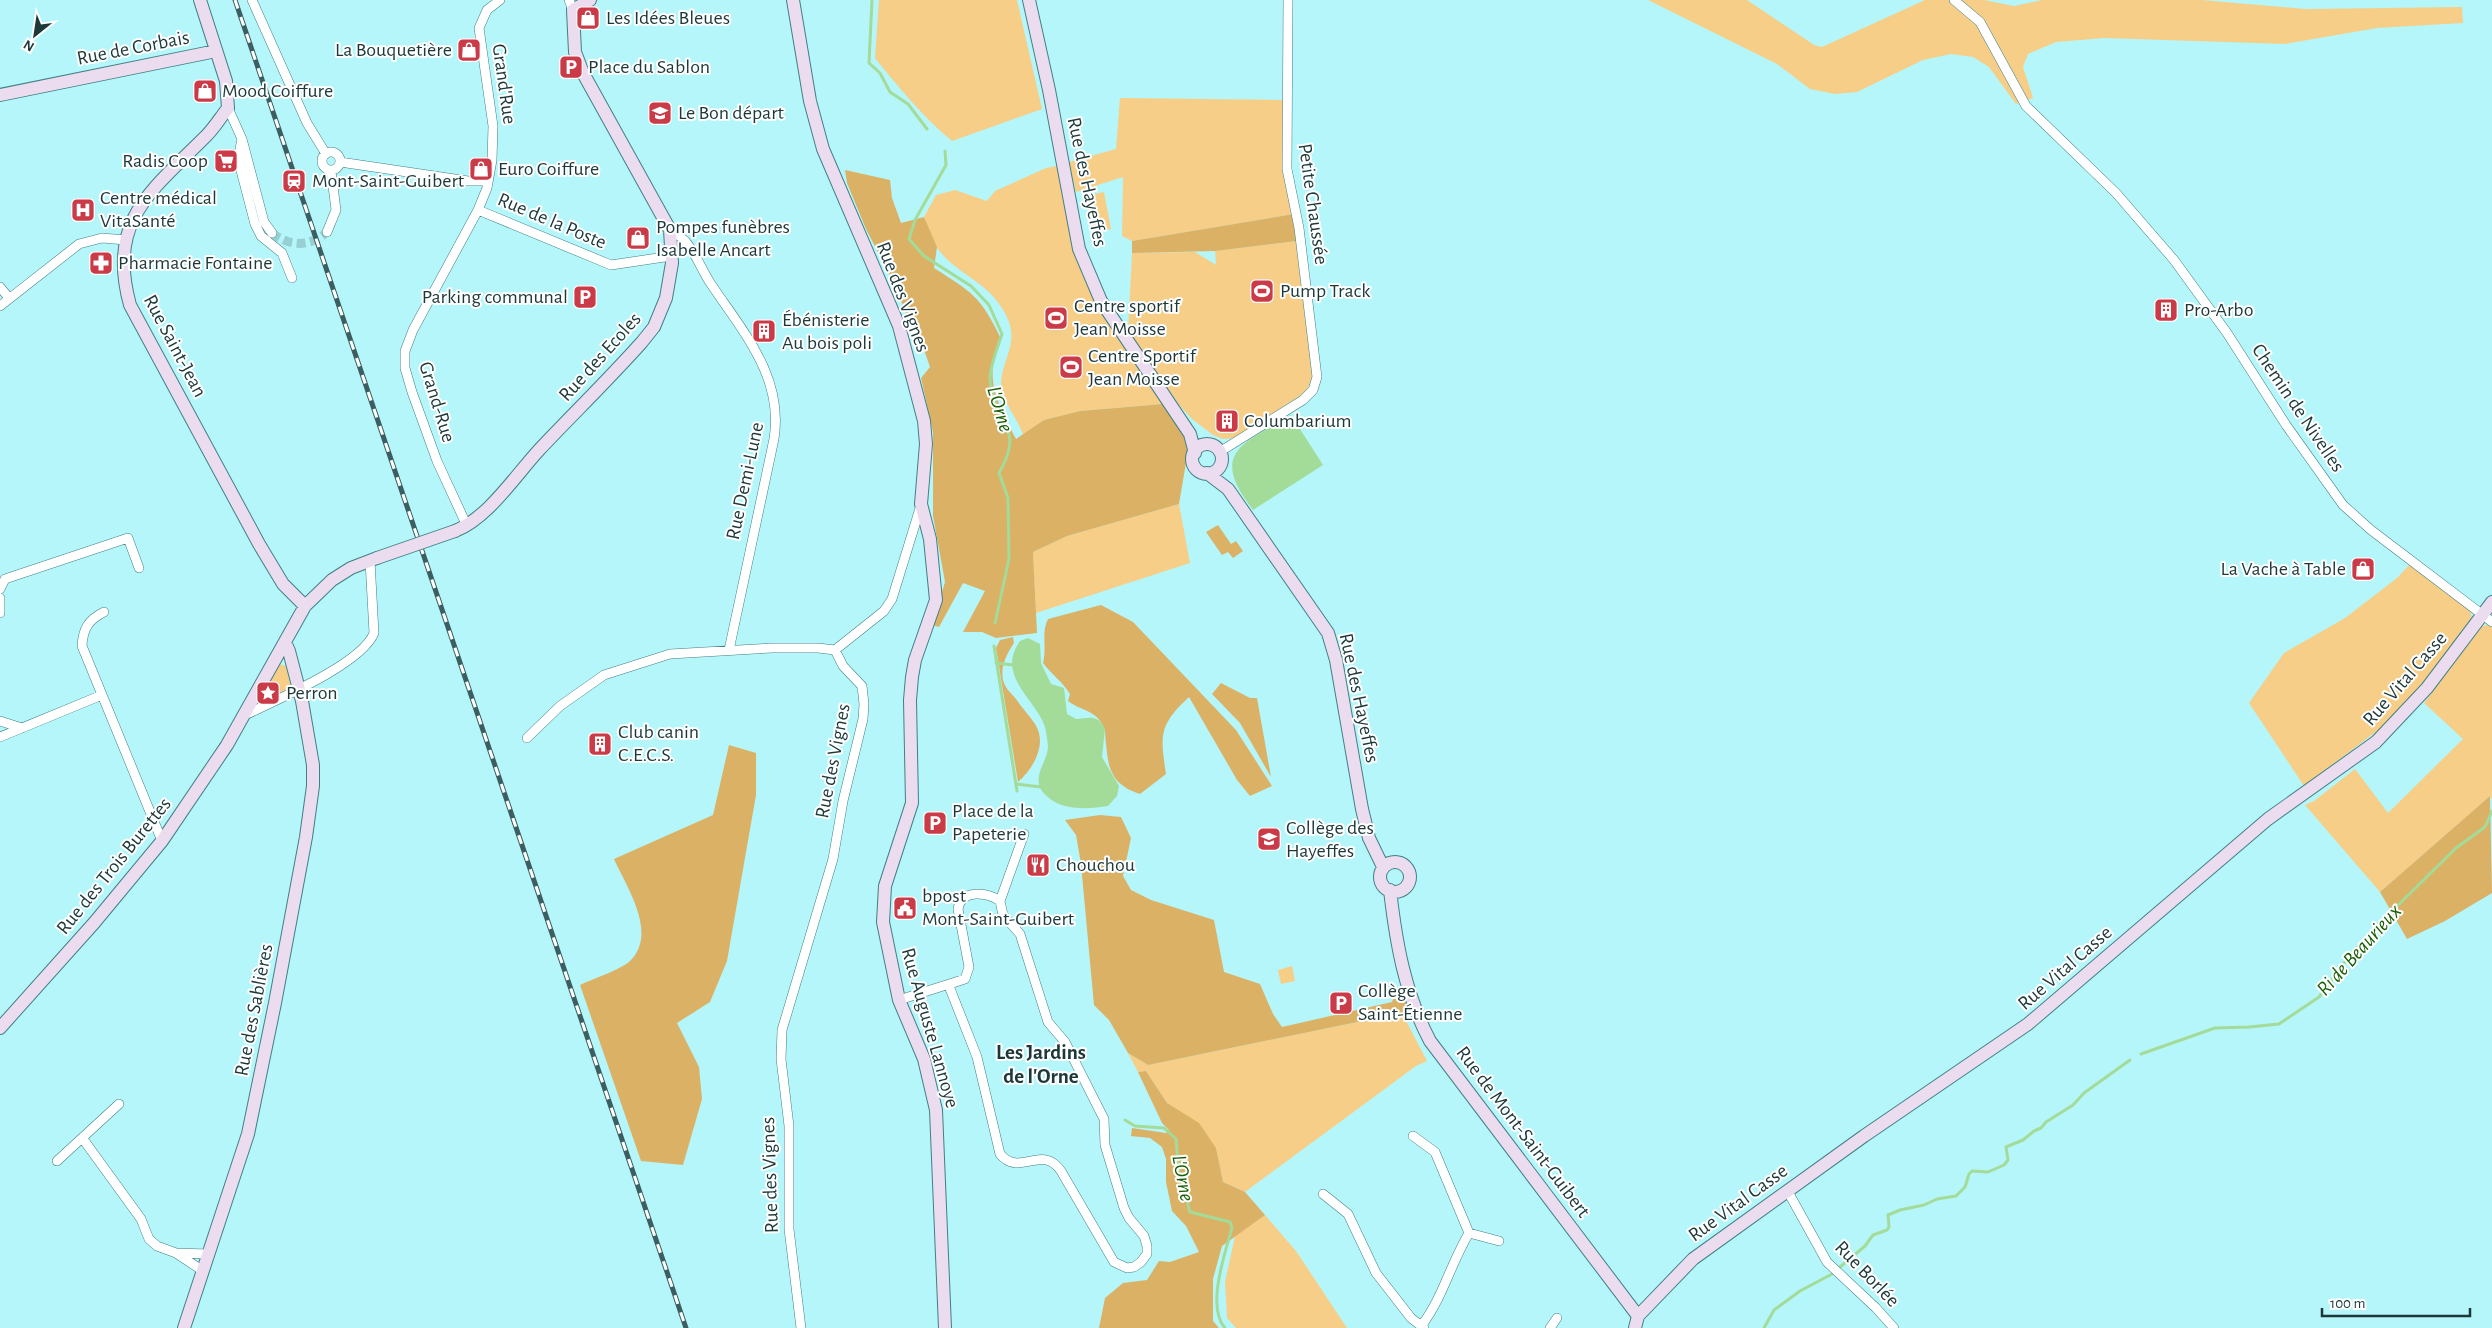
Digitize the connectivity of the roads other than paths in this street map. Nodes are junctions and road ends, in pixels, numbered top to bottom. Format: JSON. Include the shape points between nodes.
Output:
{"nodes":[{"id":1,"x":200,"y":0,"type":"edge"},
{"id":2,"x":252,"y":0,"type":"edge"},
{"id":3,"x":500,"y":0,"type":"edge"},
{"id":4,"x":590,"y":0,"type":"edge"},
{"id":5,"x":793,"y":0,"type":"edge"},
{"id":6,"x":1029,"y":0,"type":"edge"},
{"id":7,"x":1288,"y":0,"type":"edge"},
{"id":8,"x":1954,"y":0,"type":"edge"},
{"id":9,"x":571,"y":5,"type":"edge"},
{"id":10,"x":216,"y":51,"type":"junction"},
{"id":11,"x":0,"y":95,"type":"edge"},
{"id":12,"x":228,"y":108,"type":"junction"},
{"id":13,"x":242,"y":139,"type":"junction"},
{"id":14,"x":326,"y":154,"type":"junction"},
{"id":15,"x":340,"y":162,"type":"junction"},
{"id":16,"x":331,"y":170,"type":"junction"},
{"id":17,"x":488,"y":181,"type":"junction"},
{"id":18,"x":478,"y":210,"type":"junction"},
{"id":19,"x":670,"y":230,"type":"junction"},
{"id":20,"x":327,"y":232,"type":"tunnel mouth"},
{"id":21,"x":272,"y":233,"type":"tunnel mouth"},
{"id":22,"x":126,"y":240,"type":"junction"},
{"id":23,"x":671,"y":256,"type":"junction"},
{"id":24,"x":292,"y":278,"type":"dead end"},
{"id":25,"x":0,"y":287,"type":"edge"},
{"id":26,"x":9,"y":298,"type":"junction"},
{"id":27,"x":0,"y":306,"type":"edge"},
{"id":28,"x":1190,"y":434,"type":"junction"},
{"id":29,"x":1206,"y":444,"type":"junction"},
{"id":30,"x":1195,"y":453,"type":"junction"},
{"id":31,"x":1221,"y":457,"type":"junction"},
{"id":32,"x":1207,"y":473,"type":"junction"},
{"id":33,"x":1228,"y":489,"type":"junction"},
{"id":34,"x":921,"y":504,"type":"junction"},
{"id":35,"x":461,"y":529,"type":"junction"},
{"id":36,"x":374,"y":560,"type":"junction"},
{"id":37,"x":139,"y":568,"type":"dead end"},
{"id":38,"x":2,"y":580,"type":"edge"},
{"id":39,"x":0,"y":589,"type":"edge"},
{"id":40,"x":0,"y":598,"type":"edge"},
{"id":41,"x":2492,"y":602,"type":"edge"},
{"id":42,"x":305,"y":606,"type":"junction"},
{"id":43,"x":104,"y":612,"type":"dead end"},
{"id":44,"x":0,"y":613,"type":"edge"},
{"id":45,"x":2488,"y":618,"type":"edge"},
{"id":46,"x":285,"y":642,"type":"junction"},
{"id":47,"x":729,"y":650,"type":"junction"},
{"id":48,"x":834,"y":650,"type":"junction"},
{"id":49,"x":299,"y":691,"type":"junction"},
{"id":50,"x":102,"y":695,"type":"junction"},
{"id":51,"x":243,"y":716,"type":"junction"},
{"id":52,"x":0,"y":722,"type":"edge"},
{"id":53,"x":22,"y":728,"type":"junction"},
{"id":54,"x":0,"y":737,"type":"edge"},
{"id":55,"x":527,"y":738,"type":"dead end"},
{"id":56,"x":1024,"y":834,"type":"dead end"},
{"id":57,"x":162,"y":841,"type":"junction"},
{"id":58,"x":1387,"y":865,"type":"junction"},
{"id":59,"x":1396,"y":890,"type":"junction"},
{"id":60,"x":1000,"y":901,"type":"junction"},
{"id":61,"x":949,"y":986,"type":"junction"},
{"id":62,"x":899,"y":1000,"type":"junction"},
{"id":63,"x":0,"y":1028,"type":"edge"},
{"id":64,"x":119,"y":1104,"type":"dead end"},
{"id":65,"x":1413,"y":1136,"type":"dead end"},
{"id":66,"x":83,"y":1139,"type":"junction"},
{"id":67,"x":57,"y":1161,"type":"dead end"},
{"id":68,"x":1787,"y":1190,"type":"junction"},
{"id":69,"x":1323,"y":1194,"type":"dead end"},
{"id":70,"x":1468,"y":1233,"type":"junction"},
{"id":71,"x":1499,"y":1241,"type":"dead end"},
{"id":72,"x":176,"y":1253,"type":"junction"},
{"id":73,"x":208,"y":1254,"type":"junction"},
{"id":74,"x":203,"y":1271,"type":"junction"},
{"id":75,"x":1557,"y":1318,"type":"dead end"},
{"id":76,"x":1636,"y":1322,"type":"edge"},
{"id":77,"x":1423,"y":1326,"type":"edge"},
{"id":78,"x":184,"y":1328,"type":"edge"},
{"id":79,"x":801,"y":1328,"type":"edge"},
{"id":80,"x":945,"y":1328,"type":"edge"},
{"id":81,"x":1550,"y":1328,"type":"edge"},
{"id":82,"x":1894,"y":1328,"type":"edge"}],
"edges":[{"from":1,"to":10,"type":"street"},
{"from":2,"to":14,"type":"street","via":[[307,124]]},
{"from":3,"to":17,"type":"street","name":"Grand'Rue","via":[[487,10],[479,28],[493,126]]},
{"from":4,"to":9,"type":"street"},
{"from":5,"to":34,"type":"street","name":"Rue des Vignes","via":[[810,101],[823,149],[899,326],[914,381],[926,444]]},
{"from":6,"to":28,"type":"street","name":"Rue des Hayeffes","via":[[1079,249],[1101,301]]},
{"from":7,"to":31,"type":"street","name":"Petite Chaussée","via":[[1288,169],[1298,220],[1317,377],[1313,390],[1303,400]]},
{"from":8,"to":45,"type":"street","name":"Chemin de Nivelles","via":[[1980,22],[2026,106],[2116,193],[2174,260],[2343,504],[2371,530]]},
{"from":9,"to":19,"type":"street","name":"Rue des Ecoles","via":[[575,52],[596,98]]},
{"from":10,"to":11,"type":"street","name":"Rue de Corbais"},
{"from":10,"to":12,"type":"street","via":[[226,81]]},
{"from":12,"to":13,"type":"street"},
{"from":12,"to":22,"type":"street","name":"Rue Saint-Jean","via":[[206,137],[160,180],[140,204]]},
{"from":13,"to":21,"type":"street","via":[[261,215]]},
{"from":13,"to":24,"type":"street","via":[[238,159],[255,224],[261,236],[282,254]]},
{"from":14,"to":15,"type":"street","via":[[334,153]]},
{"from":14,"to":16,"type":"street","via":[[323,164]]},
{"from":15,"to":16,"type":"street"},
{"from":15,"to":17,"type":"street","via":[[468,181]]},
{"from":16,"to":20,"type":"street","via":[[336,210]]},
{"from":17,"to":18,"type":"street","name":"Grand-Rue"},
{"from":18,"to":23,"type":"street","name":"Rue de la Poste","via":[[605,263],[624,264]]},
{"from":18,"to":35,"type":"street","name":"Grand-Rue","via":[[413,330],[405,352],[405,368]]},
{"from":19,"to":23,"type":"street","name":"Rue des Ecoles"},
{"from":19,"to":47,"type":"street","name":"Rue Demi-Lune","via":[[685,241],[738,321],[766,373],[775,400],[774,439]]},
{"from":22,"to":26,"type":"street","via":[[102,238],[79,244]]},
{"from":22,"to":42,"type":"street","name":"Rue Saint-Jean","via":[[124,284],[130,305],[259,544],[283,584]]},
{"from":23,"to":35,"type":"street","name":"Rue des Ecoles","via":[[666,298],[651,332],[481,515]]},
{"from":25,"to":26,"type":"street"},
{"from":26,"to":27,"type":"street"},
{"from":28,"to":29,"type":"street","name":"Rue des Hayeffes"},
{"from":28,"to":30,"type":"street","name":"Rue des Hayeffes"},
{"from":29,"to":30,"type":"street"},
{"from":29,"to":31,"type":"street"},
{"from":30,"to":32,"type":"street","via":[[1194,466]]},
{"from":31,"to":32,"type":"street","via":[[1216,471]]},
{"from":31,"to":33,"type":"street","name":"Rue des Hayeffes"},
{"from":32,"to":33,"type":"street","name":"Rue des Hayeffes"},
{"from":33,"to":58,"type":"street","name":"Rue des Hayeffes","via":[[1331,638],[1369,838]]},
{"from":34,"to":48,"type":"street","name":"Rue des Vignes","via":[[892,599],[884,611]]},
{"from":34,"to":62,"type":"street","name":"Rue Auguste Lannoye","via":[[931,547],[936,600],[912,677],[912,803],[883,900],[885,933]]},
{"from":35,"to":36,"type":"street","name":"Rue des Ecoles","bridge":true},
{"from":36,"to":42,"type":"street","name":"Rue des Ecoles","via":[[351,568],[332,580]]},
{"from":36,"to":49,"type":"street","via":[[374,633],[371,640]]},
{"from":37,"to":38,"type":"street","via":[[128,538]]},
{"from":38,"to":39,"type":"street"},
{"from":40,"to":44,"type":"street"},
{"from":41,"to":45,"type":"street","name":"Rue Vital Casse"},
{"from":42,"to":46,"type":"street","name":"Rue des Ecoles"},
{"from":43,"to":50,"type":"street","via":[[91,619],[83,632],[82,646]]},
{"from":45,"to":68,"type":"street","name":"Rue Vital Casse","via":[[2376,742],[2268,819],[2028,1024]]},
{"from":46,"to":49,"type":"street","name":"Rue des Sablières"},
{"from":46,"to":51,"type":"street","name":"Rue des Trois Burettes"},
{"from":47,"to":48,"type":"street"},
{"from":47,"to":55,"type":"street","via":[[670,654],[604,675],[560,706]]},
{"from":48,"to":79,"type":"street","name":"Rue des Vignes","via":[[843,666],[860,683],[864,704],[833,859],[782,1030],[781,1058],[789,1126],[788,1210]]},
{"from":49,"to":51,"type":"street"},
{"from":49,"to":73,"type":"street","name":"Rue des Sablières","via":[[313,765],[306,837],[248,1134]]},
{"from":50,"to":53,"type":"street"},
{"from":50,"to":57,"type":"street"},
{"from":51,"to":57,"type":"street","name":"Rue des Trois Burettes","via":[[228,745]]},
{"from":52,"to":53,"type":"street"},
{"from":53,"to":54,"type":"street"},
{"from":56,"to":60,"type":"street"},
{"from":57,"to":63,"type":"street","name":"Rue des Trois Burettes"},
{"from":58,"to":59,"type":"street","via":[[1380,880]]},
{"from":58,"to":59,"type":"street","via":[[1404,865],[1409,872],[1410,880]]},
{"from":59,"to":76,"type":"street","name":"Rue de Mont-Saint-Guibert","via":[[1393,927],[1414,1008],[1430,1041]]},
{"from":60,"to":61,"type":"street","via":[[976,894],[960,900],[958,910],[969,971],[964,980]]},
{"from":60,"to":61,"type":"street","via":[[1003,915],[1020,934],[1048,1022],[1065,1042],[1104,1119],[1105,1145],[1124,1208],[1147,1242],[1147,1254],[1139,1264],[1127,1268],[1114,1262],[1052,1161],[1042,1158],[1016,1164],[1000,1154],[976,1057]]},
{"from":61,"to":62,"type":"street"},
{"from":62,"to":80,"type":"street","name":"Rue Auguste Lannoye","via":[[924,1059],[936,1110]]},
{"from":64,"to":66,"type":"street"},
{"from":65,"to":70,"type":"street","via":[[1435,1152]]},
{"from":66,"to":67,"type":"street"},
{"from":66,"to":72,"type":"street","via":[[141,1219],[149,1240]]},
{"from":68,"to":76,"type":"street","name":"Rue Vital Casse","via":[[1693,1259]]},
{"from":68,"to":82,"type":"street","name":"Rue Borlée","via":[[1827,1262]]},
{"from":69,"to":77,"type":"street","via":[[1348,1214],[1376,1273],[1411,1318]]},
{"from":70,"to":71,"type":"street"},
{"from":70,"to":77,"type":"street"},
{"from":72,"to":73,"type":"street"},
{"from":72,"to":74,"type":"street"},
{"from":73,"to":74,"type":"street","name":"Rue des Sablières"},
{"from":74,"to":78,"type":"street","name":"Rue des Sablières"},
{"from":75,"to":81,"type":"street"}]}
